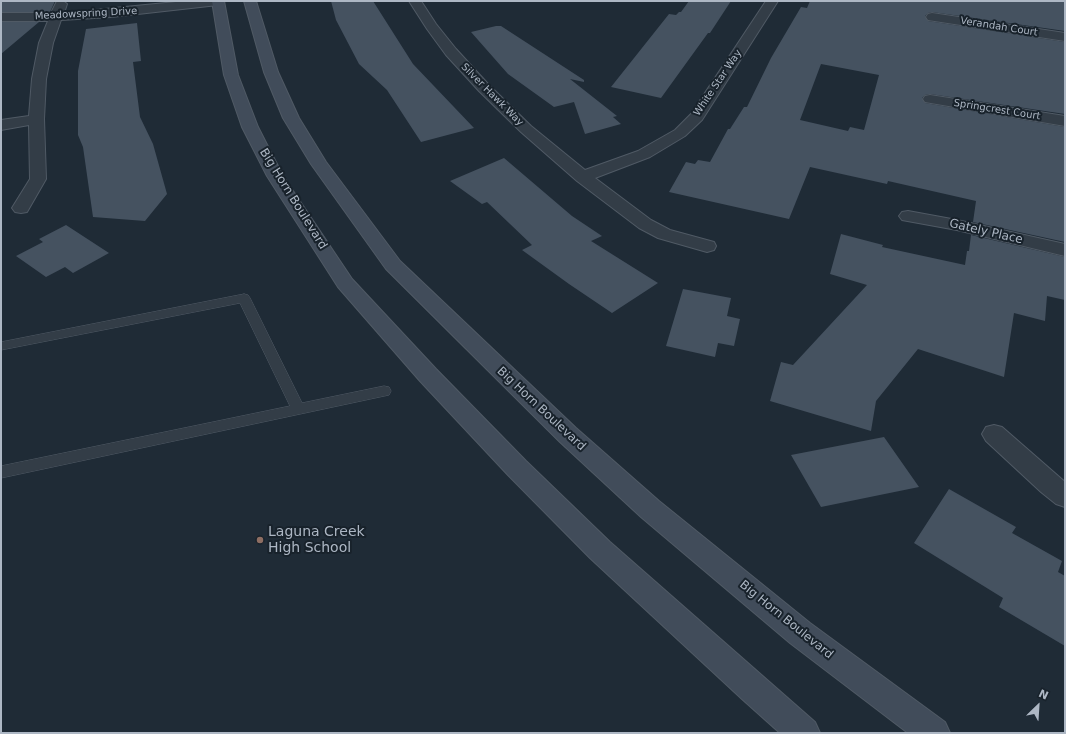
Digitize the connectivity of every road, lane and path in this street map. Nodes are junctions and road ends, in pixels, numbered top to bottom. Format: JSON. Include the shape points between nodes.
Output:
{"nodes":[{"id":1,"x":62,"y":1,"type":"edge"},
{"id":2,"x":218,"y":1,"type":"edge"},
{"id":3,"x":250,"y":1,"type":"edge"},
{"id":4,"x":415,"y":1,"type":"edge"},
{"id":5,"x":772,"y":1,"type":"edge"},
{"id":6,"x":1,"y":17,"type":"edge"},
{"id":7,"x":55,"y":17,"type":"junction"},
{"id":8,"x":932,"y":17,"type":"dead end"},
{"id":9,"x":1065,"y":37,"type":"edge"},
{"id":10,"x":930,"y":99,"type":"dead end"},
{"id":11,"x":36,"y":119,"type":"junction"},
{"id":12,"x":1065,"y":122,"type":"edge"},
{"id":13,"x":1,"y":125,"type":"edge"},
{"id":14,"x":583,"y":177,"type":"junction"},
{"id":15,"x":21,"y":208,"type":"dead end"},
{"id":16,"x":908,"y":216,"type":"dead end"},
{"id":17,"x":707,"y":246,"type":"dead end"},
{"id":18,"x":1065,"y":250,"type":"edge"},
{"id":19,"x":1,"y":346,"type":"edge"},
{"id":20,"x":384,"y":391,"type":"dead end"},
{"id":21,"x":298,"y":409,"type":"junction"},
{"id":22,"x":994,"y":434,"type":"dead end"},
{"id":23,"x":1,"y":472,"type":"edge"},
{"id":24,"x":1065,"y":496,"type":"edge"},
{"id":25,"x":804,"y":733,"type":"edge"},
{"id":26,"x":934,"y":733,"type":"edge"}],
"edges":[{"from":1,"to":7,"type":"street"},
{"from":2,"to":7,"type":"street","name":"Meadowspring Drive"},
{"from":2,"to":25,"type":"main road","name":"Big Horn Boulevard","via":[[231,75],[250,127],[275,176],[345,283],[428,375],[600,550]]},
{"from":3,"to":26,"type":"main road","name":"Big Horn Boulevard","via":[[271,72],[291,118],[319,164],[393,265],[568,435],[650,509],[800,633]]},
{"from":4,"to":14,"type":"street","name":"Silver Hawk Way","via":[[451,52],[484,88],[526,129]]},
{"from":5,"to":14,"type":"street","name":"White Star Way","via":[[697,117],[680,133],[644,154]]},
{"from":6,"to":7,"type":"street","name":"Meadowspring Drive"},
{"from":7,"to":11,"type":"street","via":[[46,43],[39,78]]},
{"from":8,"to":9,"type":"street","name":"Verandah Court"},
{"from":10,"to":12,"type":"street","name":"Springcrest Court"},
{"from":11,"to":13,"type":"street"},
{"from":11,"to":15,"type":"street","via":[[38,179]]},
{"from":14,"to":17,"type":"street","name":"Silver Hawk Way","via":[[645,224],[664,234]]},
{"from":16,"to":18,"type":"street","name":"Gately Place"},
{"from":19,"to":21,"type":"lane","via":[[244,298]]},
{"from":20,"to":21,"type":"lane"},
{"from":21,"to":23,"type":"lane"},
{"from":22,"to":24,"type":"street"}]}
